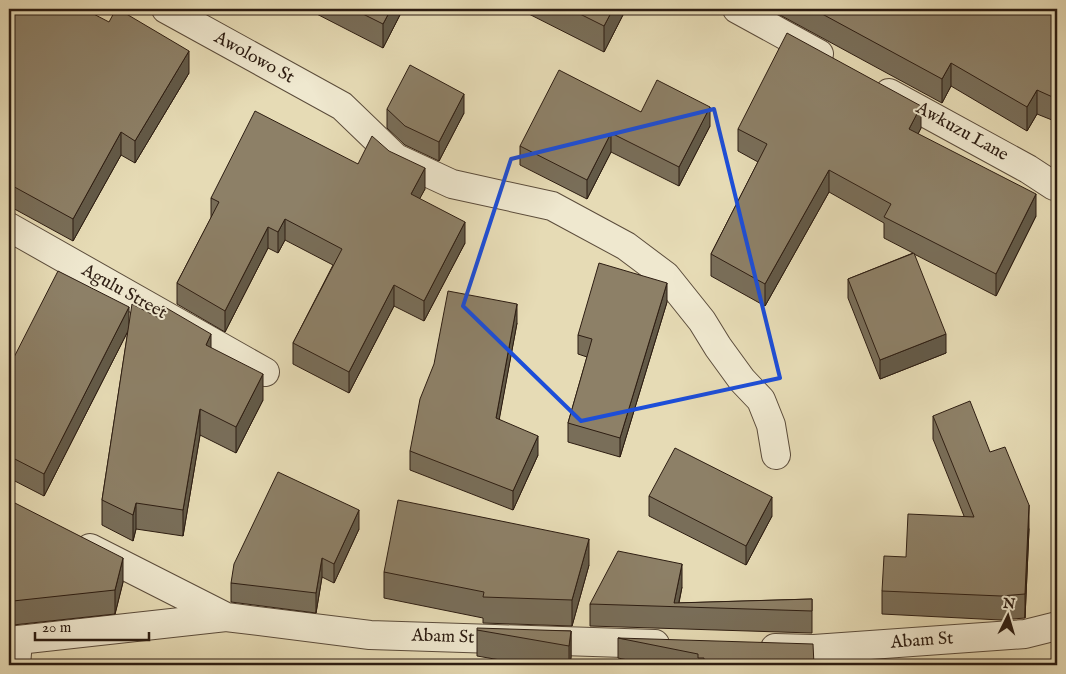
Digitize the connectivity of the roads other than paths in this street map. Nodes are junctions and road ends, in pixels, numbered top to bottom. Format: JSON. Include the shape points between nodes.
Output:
{"nodes":[{"id":1,"x":166,"y":9,"type":"edge"},
{"id":2,"x":737,"y":9,"type":"edge"},
{"id":3,"x":840,"y":65,"type":"edge"},
{"id":4,"x":865,"y":79,"type":"edge"},
{"id":5,"x":1054,"y":186,"type":"dead end"},
{"id":6,"x":9,"y":228,"type":"edge"},
{"id":7,"x":265,"y":372,"type":"dead end"},
{"id":8,"x":776,"y":455,"type":"dead end"},
{"id":9,"x":70,"y":538,"type":"edge"},
{"id":10,"x":226,"y":617,"type":"junction"},
{"id":11,"x":1057,"y":626,"type":"edge"},
{"id":12,"x":676,"y":644,"type":"edge"},
{"id":13,"x":755,"y":647,"type":"edge"},
{"id":14,"x":15,"y":649,"type":"edge"}],
"edges":[{"from":1,"to":8,"type":"street","name":"Awolowo St","via":[[342,106],[396,158],[452,184],[552,206],[626,246],[666,276],[702,321],[742,380],[761,400],[771,425]]},
{"from":2,"to":3,"type":"street"},
{"from":4,"to":5,"type":"street","name":"Awkuzu Lane"},
{"from":6,"to":7,"type":"street","name":"Agulu Street"},
{"from":9,"to":10,"type":"street"},
{"from":10,"to":12,"type":"street","name":"Abam St","via":[[370,635]]},
{"from":10,"to":14,"type":"street","name":"Abam St"},
{"from":11,"to":13,"type":"street","name":"Abam St","via":[[1025,634],[814,649]]}]}
